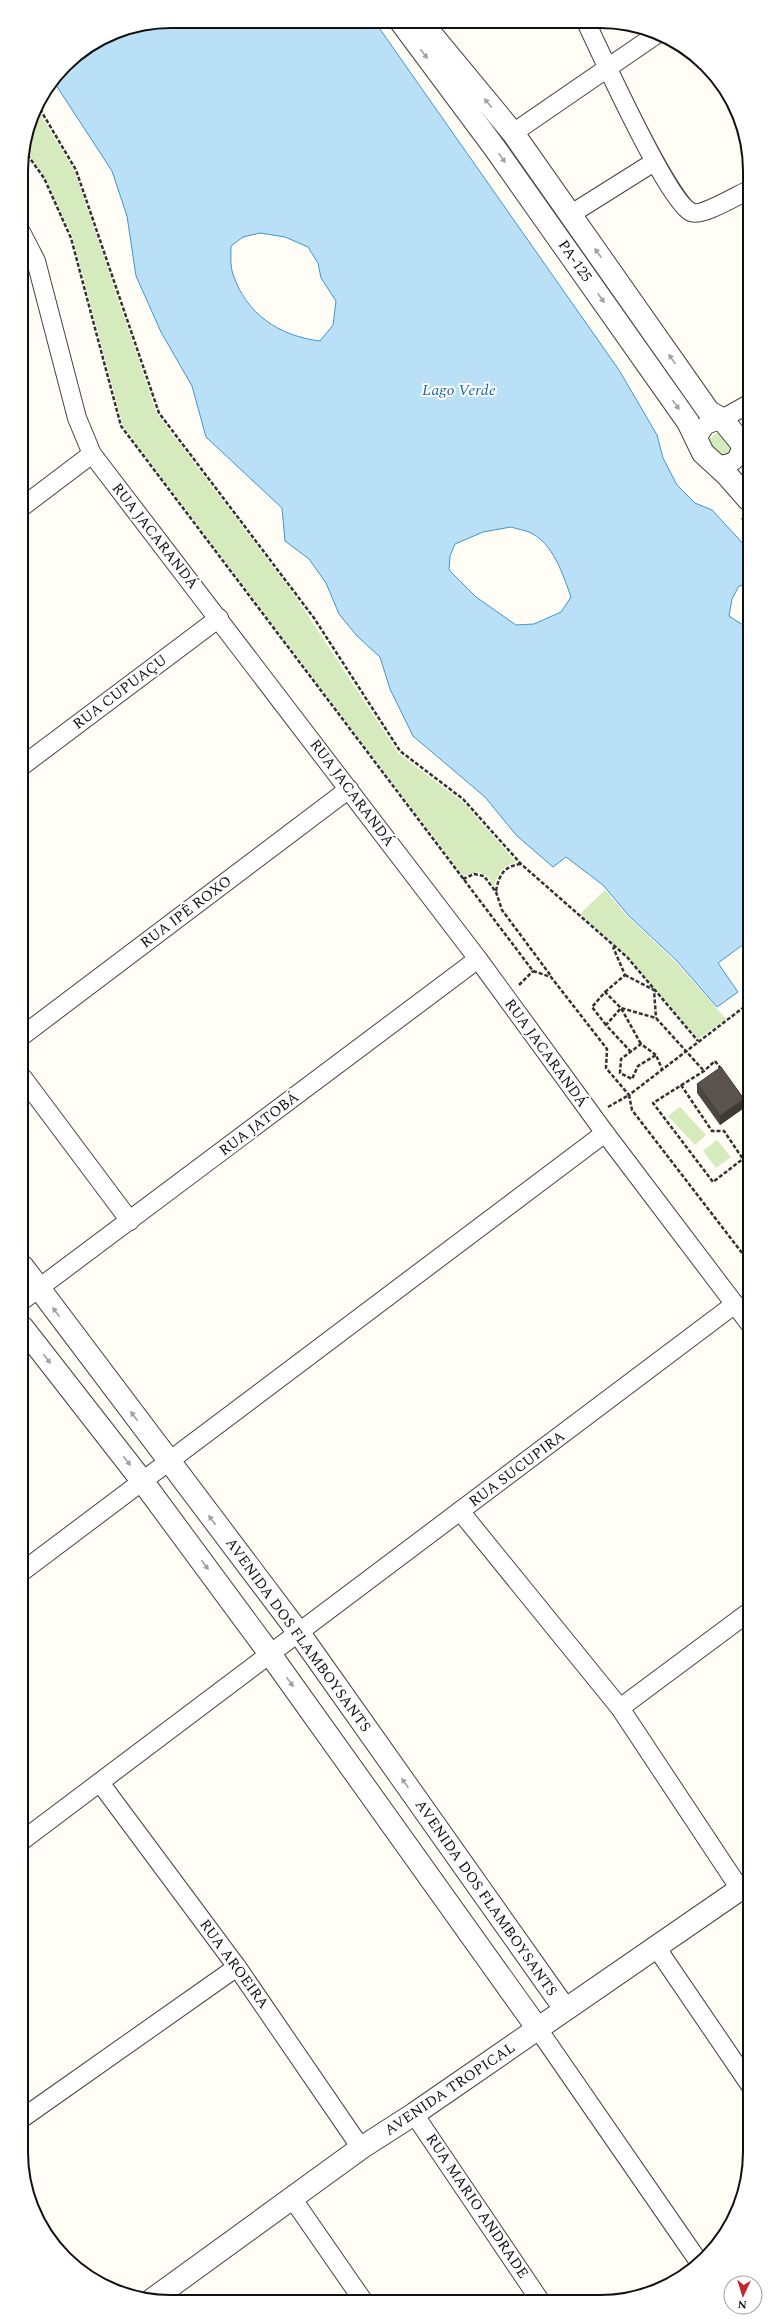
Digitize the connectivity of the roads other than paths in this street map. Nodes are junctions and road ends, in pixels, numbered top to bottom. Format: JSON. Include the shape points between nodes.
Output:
{"nodes":[{"id":1,"x":405,"y":28,"type":"edge"},
{"id":2,"x":426,"y":28,"type":"edge"},
{"id":3,"x":589,"y":28,"type":"edge"},
{"id":4,"x":651,"y":38,"type":"edge"},
{"id":5,"x":608,"y":67,"type":"junction"},
{"id":6,"x":513,"y":133,"type":"junction"},
{"id":7,"x":654,"y":162,"type":"junction"},
{"id":8,"x":743,"y":193,"type":"edge"},
{"id":9,"x":576,"y":211,"type":"dead end"},
{"id":10,"x":28,"y":247,"type":"edge"},
{"id":11,"x":743,"y":407,"type":"edge"},
{"id":12,"x":722,"y":419,"type":"junction"},
{"id":13,"x":696,"y":439,"type":"junction"},
{"id":14,"x":743,"y":441,"type":"edge"},
{"id":15,"x":743,"y":449,"type":"edge"},
{"id":16,"x":92,"y":454,"type":"junction"},
{"id":17,"x":716,"y":465,"type":"junction"},
{"id":18,"x":743,"y":494,"type":"edge"},
{"id":19,"x":28,"y":502,"type":"edge"},
{"id":20,"x":219,"y":618,"type":"junction"},
{"id":21,"x":28,"y":761,"type":"edge"},
{"id":22,"x":349,"y":789,"type":"junction"},
{"id":23,"x":478,"y":959,"type":"junction"},
{"id":24,"x":28,"y":1031,"type":"edge"},
{"id":25,"x":28,"y":1086,"type":"edge"},
{"id":26,"x":605,"y":1133,"type":"junction"},
{"id":27,"x":130,"y":1221,"type":"junction"},
{"id":28,"x":28,"y":1284,"type":"edge"},
{"id":29,"x":31,"y":1294,"type":"edge"},
{"id":30,"x":735,"y":1304,"type":"junction"},
{"id":31,"x":743,"y":1315,"type":"edge"},
{"id":32,"x":28,"y":1334,"type":"edge"},
{"id":33,"x":167,"y":1460,"type":"junction"},
{"id":34,"x":143,"y":1482,"type":"junction"},
{"id":35,"x":460,"y":1512,"type":"junction"},
{"id":36,"x":28,"y":1567,"type":"edge"},
{"id":37,"x":743,"y":1616,"type":"edge"},
{"id":38,"x":299,"y":1632,"type":"junction"},
{"id":39,"x":270,"y":1654,"type":"junction"},
{"id":40,"x":620,"y":1708,"type":"junction"},
{"id":41,"x":101,"y":1784,"type":"junction"},
{"id":42,"x":28,"y":1837,"type":"edge"},
{"id":43,"x":743,"y":1885,"type":"edge"},
{"id":44,"x":743,"y":1887,"type":"edge"},
{"id":45,"x":656,"y":1947,"type":"junction"},
{"id":46,"x":237,"y":1967,"type":"junction"},
{"id":47,"x":565,"y":2009,"type":"junction"},
{"id":48,"x":538,"y":2029,"type":"junction"},
{"id":49,"x":743,"y":2075,"type":"edge"},
{"id":50,"x":28,"y":2114,"type":"edge"},
{"id":51,"x":414,"y":2114,"type":"junction"},
{"id":52,"x":361,"y":2148,"type":"junction"},
{"id":53,"x":292,"y":2198,"type":"junction"},
{"id":54,"x":696,"y":2258,"type":"edge"},
{"id":55,"x":164,"y":2295,"type":"edge"},
{"id":56,"x":359,"y":2295,"type":"edge"},
{"id":57,"x":536,"y":2295,"type":"edge"}],
"edges":[{"from":1,"to":13,"type":"street","name":"PA-125","number":"PA-125","one_way":true,"via":[[499,153],[688,422]]},
{"from":6,"to":2,"type":"street","name":"PA-125","number":"PA-125","one_way":true},
{"from":3,"to":5,"type":"street"},
{"from":4,"to":5,"type":"street"},
{"from":5,"to":6,"type":"street"},
{"from":5,"to":7,"type":"street"},
{"from":12,"to":6,"type":"street","name":"PA-125","number":"PA-125","one_way":true,"via":[[709,412]]},
{"from":7,"to":8,"type":"street","via":[[683,208],[692,213],[704,212]]},
{"from":7,"to":9,"type":"street"},
{"from":10,"to":16,"type":"street","name":"RUA JACARANDÁ","via":[[36,261],[77,418]]},
{"from":11,"to":12,"type":"street"},
{"from":12,"to":13,"type":"street","via":[[706,425]]},
{"from":12,"to":14,"type":"street","name":"PA-125","number":"PA-125"},
{"from":13,"to":17,"type":"street","name":"PA-125","number":"PA-125","via":[[704,454]]},
{"from":15,"to":17,"type":"street","via":[[734,460]]},
{"from":16,"to":19,"type":"street"},
{"from":16,"to":20,"type":"street","name":"RUA JACARANDÁ"},
{"from":17,"to":18,"type":"street","name":"PA-125","number":"PA-125"},
{"from":20,"to":21,"type":"street","name":"RUA CUPUAÇU"},
{"from":20,"to":22,"type":"street","name":"RUA JACARANDÁ"},
{"from":22,"to":23,"type":"street","name":"RUA JACARANDÁ"},
{"from":22,"to":24,"type":"street","name":"RUA IPÊ ROXO"},
{"from":23,"to":26,"type":"street","name":"RUA JACARANDÁ"},
{"from":23,"to":27,"type":"street","name":"RUA JATOBÁ"},
{"from":25,"to":27,"type":"street"},
{"from":26,"to":30,"type":"street","name":"RUA JACARANDÁ"},
{"from":26,"to":33,"type":"street"},
{"from":27,"to":29,"type":"street","name":"RUA JATOBÁ"},
{"from":28,"to":29,"type":"street","name":"AVENIDA DOS FLAMBOYSANTS"},
{"from":33,"to":29,"type":"street","name":"AVENIDA DOS FLAMBOYSANTS","one_way":true},
{"from":30,"to":31,"type":"street","name":"RUA JACARANDÁ"},
{"from":30,"to":35,"type":"street","name":"RUA SUCUPIRA"},
{"from":32,"to":34,"type":"street","one_way":true},
{"from":33,"to":34,"type":"street"},
{"from":38,"to":33,"type":"street","name":"AVENIDA DOS FLAMBOYSANTS","one_way":true},
{"from":34,"to":36,"type":"street"},
{"from":34,"to":39,"type":"street","one_way":true},
{"from":35,"to":38,"type":"street","name":"RUA SUCUPIRA"},
{"from":35,"to":40,"type":"street"},
{"from":37,"to":40,"type":"street"},
{"from":38,"to":39,"type":"street","name":"RUA SUCUPIRA"},
{"from":47,"to":38,"type":"street","name":"AVENIDA DOS FLAMBOYSANTS","one_way":true},
{"from":39,"to":41,"type":"street","name":"RUA SUCUPIRA"},
{"from":39,"to":48,"type":"street","one_way":true},
{"from":40,"to":43,"type":"street"},
{"from":41,"to":42,"type":"street","name":"RUA SUCUPIRA"},
{"from":41,"to":46,"type":"street","name":"RUA AROEIRA"},
{"from":44,"to":45,"type":"street","name":"AVENIDA TROPICAL"},
{"from":45,"to":47,"type":"street","name":"AVENIDA TROPICAL"},
{"from":45,"to":49,"type":"street"},
{"from":46,"to":50,"type":"street"},
{"from":46,"to":52,"type":"street","name":"RUA AROEIRA"},
{"from":47,"to":48,"type":"street","name":"AVENIDA TROPICAL"},
{"from":48,"to":51,"type":"street","name":"AVENIDA TROPICAL"},
{"from":48,"to":54,"type":"street"},
{"from":51,"to":52,"type":"street","name":"AVENIDA TROPICAL"},
{"from":51,"to":57,"type":"street","name":"RUA MARIO ANDRADE"},
{"from":52,"to":53,"type":"street","name":"AVENIDA TROPICAL"},
{"from":53,"to":55,"type":"street","name":"AVENIDA TROPICAL"},
{"from":53,"to":56,"type":"street"}]}
